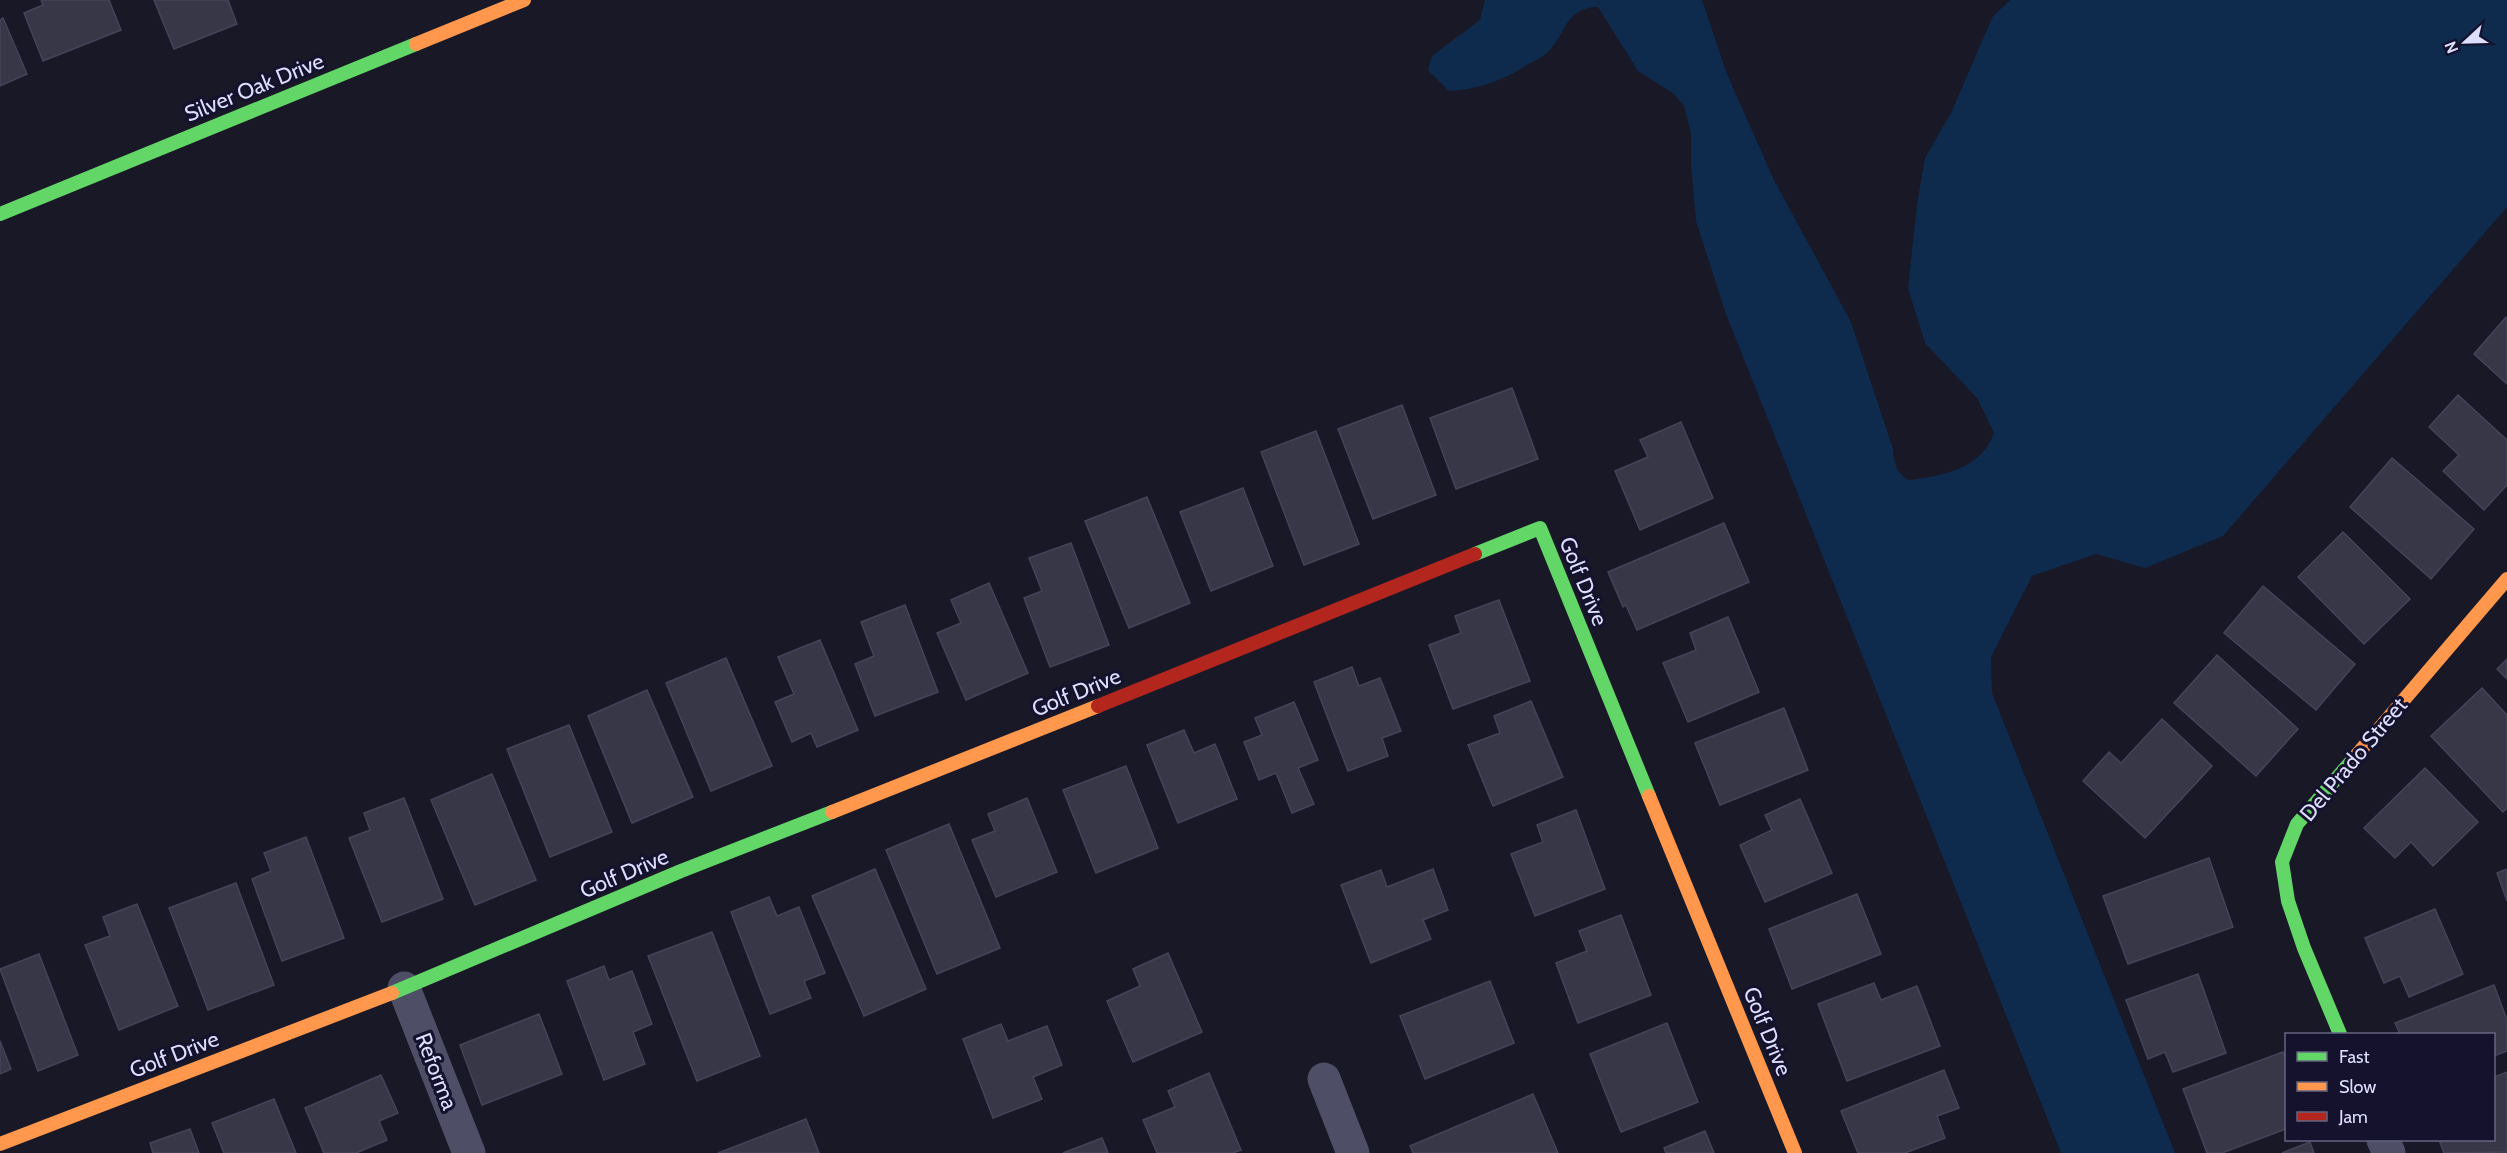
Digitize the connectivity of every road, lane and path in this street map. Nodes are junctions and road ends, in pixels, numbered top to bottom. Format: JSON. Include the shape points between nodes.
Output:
{"nodes":[{"id":1,"x":524,"y":0,"type":"edge"},
{"id":2,"x":0,"y":214,"type":"edge"},
{"id":3,"x":2507,"y":579,"type":"edge"},
{"id":4,"x":404,"y":988,"type":"junction"},
{"id":5,"x":2339,"y":1033,"type":"edge"},
{"id":6,"x":1324,"y":1079,"type":"dead end"},
{"id":7,"x":0,"y":1144,"type":"edge"},
{"id":8,"x":469,"y":1153,"type":"edge"},
{"id":9,"x":1353,"y":1153,"type":"edge"},
{"id":10,"x":1795,"y":1153,"type":"edge"}],
"edges":[{"from":1,"to":2,"type":"street","name":"Silver Oak Drive"},
{"from":3,"to":5,"type":"street","name":"Del Prado Street","via":[[2297,824],[2282,862],[2288,901]]},
{"from":4,"to":7,"type":"street","name":"Golf Drive"},
{"from":4,"to":8,"type":"street","name":"Reforma"},
{"from":4,"to":10,"type":"street","name":"Golf Drive","via":[[681,872],[1540,528]]},
{"from":6,"to":9,"type":"street"}]}
